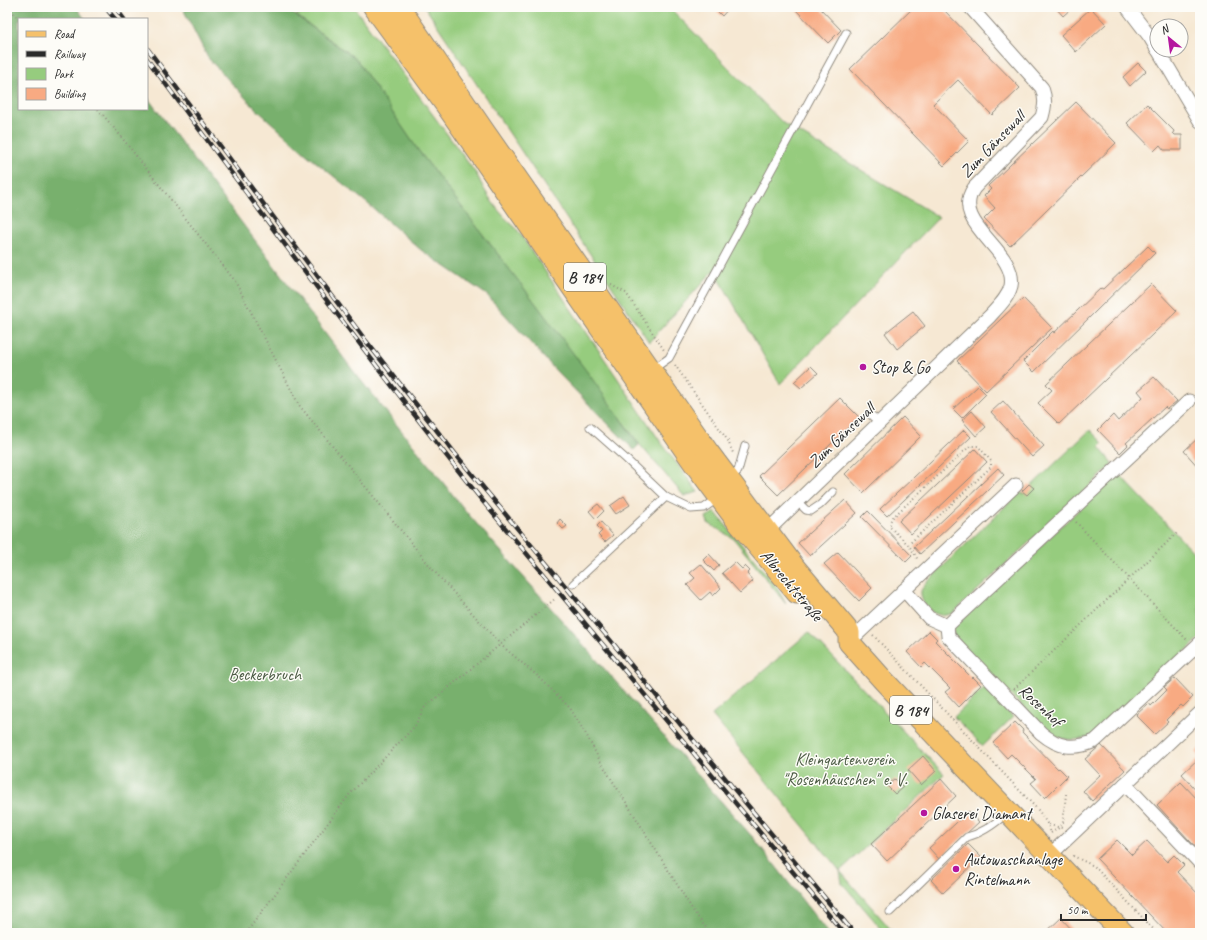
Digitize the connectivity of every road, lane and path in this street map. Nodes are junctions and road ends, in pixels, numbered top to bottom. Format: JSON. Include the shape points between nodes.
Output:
{"nodes":[{"id":1,"x":8,"y":7,"type":"edge"},
{"id":2,"x":374,"y":7,"type":"edge"},
{"id":3,"x":399,"y":7,"type":"edge"},
{"id":4,"x":970,"y":7,"type":"edge"},
{"id":5,"x":1127,"y":7,"type":"edge"},
{"id":6,"x":410,"y":15,"type":"edge"},
{"id":7,"x":18,"y":18,"type":"edge"},
{"id":8,"x":846,"y":33,"type":"dead end"},
{"id":9,"x":1149,"y":36,"type":"edge"},
{"id":10,"x":1162,"y":58,"type":"edge"},
{"id":11,"x":99,"y":110,"type":"edge"},
{"id":12,"x":1200,"y":121,"type":"edge"},
{"id":13,"x":650,"y":371,"type":"junction"},
{"id":14,"x":1189,"y":402,"type":"dead end"},
{"id":15,"x":590,"y":427,"type":"dead end"},
{"id":16,"x":746,"y":446,"type":"dead end"},
{"id":17,"x":1016,"y":485,"type":"dead end"},
{"id":18,"x":723,"y":488,"type":"junction"},
{"id":19,"x":833,"y":492,"type":"dead end"},
{"id":20,"x":666,"y":497,"type":"junction"},
{"id":21,"x":798,"y":502,"type":"junction"},
{"id":22,"x":1067,"y":513,"type":"junction"},
{"id":23,"x":766,"y":532,"type":"junction"},
{"id":24,"x":1178,"y":532,"type":"dead end"},
{"id":25,"x":908,"y":546,"type":"junction"},
{"id":26,"x":922,"y":573,"type":"junction"},
{"id":27,"x":1129,"y":579,"type":"junction"},
{"id":28,"x":573,"y":584,"type":"dead end"},
{"id":29,"x":904,"y":590,"type":"junction"},
{"id":30,"x":556,"y":598,"type":"dead end"},
{"id":31,"x":947,"y":626,"type":"junction"},
{"id":32,"x":864,"y":627,"type":"junction"},
{"id":33,"x":849,"y":642,"type":"junction"},
{"id":34,"x":501,"y":645,"type":"junction"},
{"id":35,"x":1197,"y":645,"type":"edge"},
{"id":36,"x":1006,"y":697,"type":"junction"},
{"id":37,"x":1200,"y":713,"type":"edge"},
{"id":38,"x":1125,"y":784,"type":"junction"},
{"id":39,"x":1066,"y":794,"type":"dead end"},
{"id":40,"x":1008,"y":812,"type":"junction"},
{"id":41,"x":1050,"y":833,"type":"junction"},
{"id":42,"x":1055,"y":851,"type":"junction"},
{"id":43,"x":1200,"y":863,"type":"edge"},
{"id":44,"x":890,"y":912,"type":"dead end"},
{"id":45,"x":246,"y":933,"type":"edge"},
{"id":46,"x":710,"y":933,"type":"edge"},
{"id":47,"x":1123,"y":933,"type":"edge"},
{"id":48,"x":1157,"y":933,"type":"edge"}],
"edges":[{"from":1,"to":7,"type":"path"},
{"from":2,"to":18,"type":"main road","number":"B 184","via":[[446,105],[653,405]]},
{"from":3,"to":6,"type":"main road","number":"B 184"},
{"from":4,"to":21,"type":"street","name":"Zum Gänsewall","via":[[1037,82],[1045,97],[1042,117],[974,188],[968,204],[974,222],[1005,260],[1012,278],[1011,287],[1007,297],[990,316],[876,419]]},
{"from":5,"to":9,"type":"street"},
{"from":6,"to":13,"type":"main road","number":"B 184","via":[[483,130]]},
{"from":8,"to":13,"type":"lane","via":[[669,358]]},
{"from":10,"to":12,"type":"street"},
{"from":11,"to":34,"type":"path","via":[[235,281],[299,405],[434,571]]},
{"from":13,"to":18,"type":"main road","number":"B 184"},
{"from":14,"to":22,"type":"street"},
{"from":15,"to":20,"type":"lane"},
{"from":16,"to":18,"type":"lane","via":[[738,471]]},
{"from":17,"to":26,"type":"street"},
{"from":18,"to":20,"type":"lane","via":[[704,508],[691,509]]},
{"from":18,"to":23,"type":"main road","number":"B 184"},
{"from":18,"to":33,"type":"main road","name":"Albrechtstraße","number":"B 184","via":[[738,522],[839,641]]},
{"from":19,"to":21,"type":"lane","via":[[811,511],[806,510]]},
{"from":20,"to":28,"type":"lane"},
{"from":21,"to":23,"type":"street","name":"Zum Gänsewall"},
{"from":22,"to":27,"type":"path"},
{"from":22,"to":31,"type":"street"},
{"from":23,"to":33,"type":"main road","name":"Albrechtstraße","number":"B 184","via":[[849,632]]},
{"from":24,"to":27,"type":"path"},
{"from":25,"to":25,"type":"path","via":[[991,467],[991,461],[978,446],[970,446],[892,518],[890,527]]},
{"from":25,"to":26,"type":"path","via":[[916,555]]},
{"from":26,"to":29,"type":"street"},
{"from":27,"to":35,"type":"path"},
{"from":27,"to":36,"type":"path"},
{"from":29,"to":31,"type":"street","via":[[930,618]]},
{"from":29,"to":32,"type":"street"},
{"from":30,"to":34,"type":"path"},
{"from":31,"to":36,"type":"street","name":"Rosenhof","via":[[948,636]]},
{"from":32,"to":33,"type":"street"},
{"from":32,"to":41,"type":"path","via":[[1039,811],[1048,824]]},
{"from":33,"to":40,"type":"main road","name":"Albrechtstraße","number":"B 184"},
{"from":34,"to":45,"type":"path","via":[[424,708],[415,726],[349,795]]},
{"from":34,"to":46,"type":"path","via":[[570,708],[644,832]]},
{"from":35,"to":36,"type":"street","name":"Rosenhof","via":[[1095,741],[1083,746],[1060,744],[1048,739]]},
{"from":37,"to":38,"type":"street"},
{"from":38,"to":42,"type":"street"},
{"from":38,"to":43,"type":"street"},
{"from":39,"to":41,"type":"path","via":[[1063,822]]},
{"from":40,"to":42,"type":"main road","name":"Albrechtstraße","number":"B 184"},
{"from":40,"to":44,"type":"lane","via":[[977,835],[967,837]]},
{"from":41,"to":42,"type":"path"},
{"from":42,"to":47,"type":"main road","name":"Albrechtstraße","number":"B 184"},
{"from":42,"to":48,"type":"path","via":[[1094,866]]}]}
